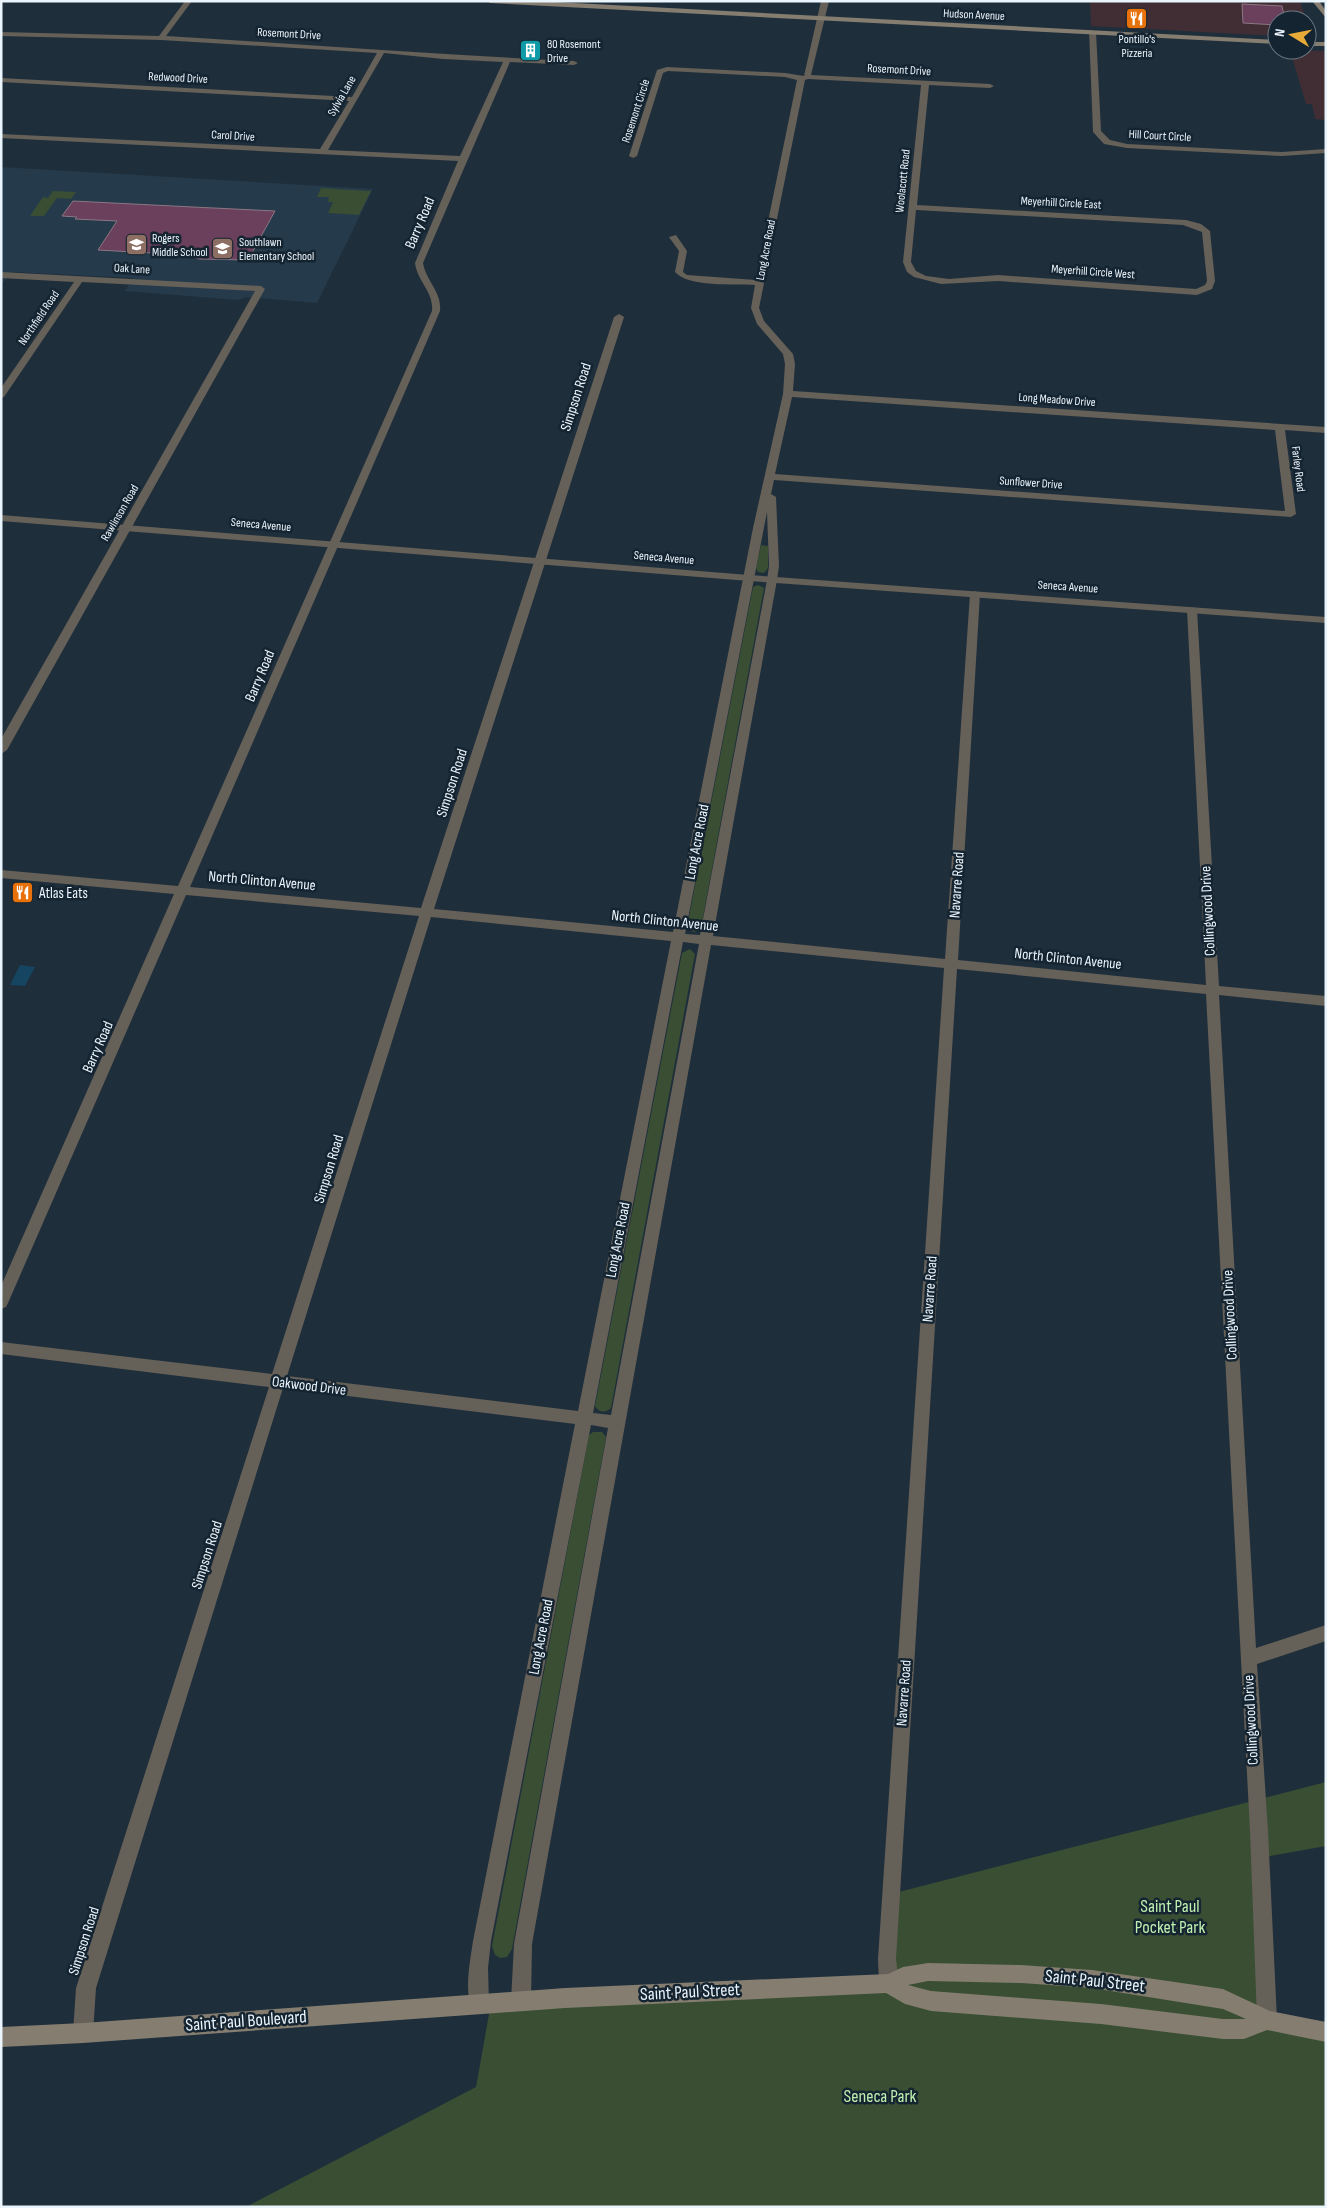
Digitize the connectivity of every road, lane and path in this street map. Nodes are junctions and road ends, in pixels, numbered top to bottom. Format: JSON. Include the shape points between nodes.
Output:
{"nodes":[{"id":1,"x":189,"y":1,"type":"edge"},
{"id":2,"x":490,"y":1,"type":"edge"},
{"id":3,"x":825,"y":1,"type":"edge"},
{"id":4,"x":1315,"y":1,"type":"edge"},
{"id":5,"x":1326,"y":16,"type":"edge"},
{"id":6,"x":821,"y":18,"type":"junction"},
{"id":7,"x":1092,"y":32,"type":"junction"},
{"id":8,"x":1,"y":34,"type":"edge"},
{"id":9,"x":161,"y":38,"type":"junction"},
{"id":10,"x":1267,"y":41,"type":"edge"},
{"id":11,"x":382,"y":51,"type":"junction"},
{"id":12,"x":507,"y":61,"type":"junction"},
{"id":13,"x":574,"y":63,"type":"dead end"},
{"id":14,"x":660,"y":72,"type":"joint"},
{"id":15,"x":804,"y":78,"type":"junction"},
{"id":16,"x":1,"y":80,"type":"edge"},
{"id":17,"x":925,"y":83,"type":"junction"},
{"id":18,"x":990,"y":86,"type":"dead end"},
{"id":19,"x":353,"y":99,"type":"junction"},
{"id":20,"x":1,"y":136,"type":"edge"},
{"id":21,"x":1326,"y":150,"type":"edge"},
{"id":22,"x":323,"y":152,"type":"junction"},
{"id":23,"x":633,"y":156,"type":"dead end"},
{"id":24,"x":463,"y":159,"type":"junction"},
{"id":25,"x":913,"y":206,"type":"junction"},
{"id":26,"x":1206,"y":231,"type":"joint"},
{"id":27,"x":673,"y":237,"type":"dead end"},
{"id":28,"x":1,"y":274,"type":"edge"},
{"id":29,"x":919,"y":276,"type":"joint"},
{"id":30,"x":80,"y":279,"type":"junction"},
{"id":31,"x":760,"y":283,"type":"junction"},
{"id":32,"x":261,"y":289,"type":"joint"},
{"id":33,"x":619,"y":317,"type":"dead end"},
{"id":34,"x":788,"y":394,"type":"junction"},
{"id":35,"x":1,"y":395,"type":"edge"},
{"id":36,"x":1280,"y":427,"type":"junction"},
{"id":37,"x":1326,"y":430,"type":"edge"},
{"id":38,"x":770,"y":476,"type":"junction"},
{"id":39,"x":1291,"y":514,"type":"joint"},
{"id":40,"x":1,"y":518,"type":"edge"},
{"id":41,"x":125,"y":528,"type":"junction"},
{"id":42,"x":333,"y":545,"type":"junction"},
{"id":43,"x":541,"y":561,"type":"junction"},
{"id":44,"x":761,"y":579,"type":"junction"},
{"id":45,"x":976,"y":594,"type":"junction"},
{"id":46,"x":1192,"y":610,"type":"junction"},
{"id":47,"x":1326,"y":620,"type":"edge"},
{"id":48,"x":1,"y":750,"type":"edge"},
{"id":49,"x":1,"y":874,"type":"edge"},
{"id":50,"x":183,"y":891,"type":"junction"},
{"id":51,"x":426,"y":913,"type":"junction"},
{"id":52,"x":678,"y":938,"type":"junction"},
{"id":53,"x":705,"y":941,"type":"junction"},
{"id":54,"x":952,"y":964,"type":"junction"},
{"id":55,"x":1212,"y":990,"type":"junction"},
{"id":56,"x":1326,"y":1001,"type":"edge"},
{"id":57,"x":1,"y":1303,"type":"edge"},
{"id":58,"x":1,"y":1348,"type":"edge"},
{"id":59,"x":278,"y":1383,"type":"junction"},
{"id":60,"x":583,"y":1418,"type":"junction"},
{"id":61,"x":617,"y":1422,"type":"junction"},
{"id":62,"x":1326,"y":1633,"type":"edge"},
{"id":63,"x":1248,"y":1659,"type":"junction"},
{"id":64,"x":889,"y":1983,"type":"junction"},
{"id":65,"x":521,"y":2001,"type":"junction"},
{"id":66,"x":485,"y":2004,"type":"junction"},
{"id":67,"x":1267,"y":2020,"type":"junction"},
{"id":68,"x":1326,"y":2032,"type":"edge"},
{"id":69,"x":83,"y":2033,"type":"junction"},
{"id":70,"x":1,"y":2037,"type":"edge"}],
"edges":[{"from":1,"to":9,"type":"street"},
{"from":2,"to":6,"type":"main road","name":"Hudson Avenue"},
{"from":3,"to":6,"type":"street","name":"Long Acre Road"},
{"from":4,"to":5,"type":"main road"},
{"from":6,"to":7,"type":"main road","name":"Hudson Avenue"},
{"from":6,"to":15,"type":"street","name":"Long Acre Road"},
{"from":7,"to":10,"type":"main road","name":"Hudson Avenue"},
{"from":7,"to":21,"type":"street","name":"Hill Court Circle","via":[[1097,132],[1107,142],[1127,146],[1274,154]]},
{"from":8,"to":9,"type":"street","name":"Rosemont Drive"},
{"from":9,"to":11,"type":"street","name":"Rosemont Drive"},
{"from":11,"to":12,"type":"street","name":"Rosemont Drive"},
{"from":11,"to":19,"type":"street","name":"Sylvia Lane"},
{"from":12,"to":13,"type":"street","name":"Rosemont Drive"},
{"from":12,"to":24,"type":"street","name":"Barry Road"},
{"from":14,"to":15,"type":"street","name":"Rosemont Drive","via":[[667,69]]},
{"from":14,"to":23,"type":"street","name":"Rosemont Circle"},
{"from":15,"to":17,"type":"street","name":"Rosemont Drive"},
{"from":15,"to":31,"type":"street","name":"Long Acre Road"},
{"from":16,"to":19,"type":"street","name":"Redwood Drive"},
{"from":17,"to":18,"type":"street","name":"Rosemont Drive"},
{"from":17,"to":25,"type":"street","name":"Woolacott Road"},
{"from":19,"to":22,"type":"street","name":"Sylvia Lane"},
{"from":20,"to":22,"type":"street","name":"Carol Drive"},
{"from":22,"to":24,"type":"street","name":"Carol Drive"},
{"from":24,"to":42,"type":"street","name":"Barry Road","via":[[420,263],[423,279],[437,300],[436,310]]},
{"from":25,"to":26,"type":"street","name":"Meyerhill Circle East","via":[[1183,222]]},
{"from":25,"to":29,"type":"street","name":"Woolacott Road","via":[[908,262],[910,270]]},
{"from":26,"to":29,"type":"street","name":"Meyerhill Circle West","via":[[1211,281],[1209,287],[1197,292],[996,278],[943,282]]},
{"from":27,"to":31,"type":"street","via":[[683,251],[679,272],[684,277]]},
{"from":28,"to":30,"type":"street","name":"Oak Lane"},
{"from":30,"to":32,"type":"street","name":"Oak Lane"},
{"from":30,"to":35,"type":"street","name":"Northfield Road"},
{"from":31,"to":34,"type":"street","name":"Long Acre Road","via":[[755,308],[757,316],[788,354]]},
{"from":32,"to":41,"type":"street","name":"Rawlinson Road"},
{"from":33,"to":43,"type":"street","name":"Simpson Road"},
{"from":34,"to":36,"type":"street","name":"Long Meadow Drive"},
{"from":34,"to":38,"type":"street","name":"Long Acre Road"},
{"from":36,"to":37,"type":"street","name":"Long Meadow Drive"},
{"from":36,"to":39,"type":"street","name":"Farley Road"},
{"from":38,"to":39,"type":"street","name":"Sunflower Drive"},
{"from":38,"to":44,"type":"street","name":"Long Acre Road"},
{"from":38,"to":44,"type":"street","name":"Long Acre Road","via":[[774,566]]},
{"from":40,"to":41,"type":"street","name":"Seneca Avenue"},
{"from":41,"to":42,"type":"street","name":"Seneca Avenue"},
{"from":41,"to":48,"type":"street","name":"Rawlinson Road"},
{"from":42,"to":43,"type":"street","name":"Seneca Avenue"},
{"from":42,"to":50,"type":"street","name":"Barry Road"},
{"from":43,"to":44,"type":"street","name":"Seneca Avenue"},
{"from":43,"to":51,"type":"street","name":"Simpson Road"},
{"from":44,"to":45,"type":"street","name":"Seneca Avenue"},
{"from":44,"to":52,"type":"street","name":"Long Acre Road"},
{"from":44,"to":53,"type":"street","name":"Long Acre Road"},
{"from":45,"to":46,"type":"street","name":"Seneca Avenue"},
{"from":45,"to":54,"type":"street","name":"Navarre Road"},
{"from":46,"to":47,"type":"street","name":"Seneca Avenue"},
{"from":46,"to":55,"type":"street","name":"Collingwood Drive"},
{"from":49,"to":50,"type":"street","name":"North Clinton Avenue"},
{"from":50,"to":51,"type":"street","name":"North Clinton Avenue"},
{"from":50,"to":57,"type":"street","name":"Barry Road"},
{"from":51,"to":52,"type":"street","name":"North Clinton Avenue"},
{"from":51,"to":59,"type":"street","name":"Simpson Road"},
{"from":52,"to":53,"type":"street","name":"North Clinton Avenue"},
{"from":52,"to":60,"type":"street","name":"Long Acre Road"},
{"from":53,"to":54,"type":"street","name":"North Clinton Avenue"},
{"from":53,"to":61,"type":"street","name":"Long Acre Road"},
{"from":54,"to":55,"type":"street","name":"North Clinton Avenue"},
{"from":54,"to":64,"type":"street","name":"Navarre Road","via":[[891,1894]]},
{"from":55,"to":56,"type":"street","name":"North Clinton Avenue"},
{"from":55,"to":63,"type":"street","name":"Collingwood Drive"},
{"from":58,"to":59,"type":"street","name":"Oakwood Drive"},
{"from":59,"to":60,"type":"street","name":"Oakwood Drive"},
{"from":59,"to":69,"type":"street","name":"Simpson Road","via":[[86,1988]]},
{"from":60,"to":61,"type":"street","name":"Oakwood Drive"},
{"from":60,"to":66,"type":"street","name":"Long Acre Road","via":[[482,1941],[479,1968]]},
{"from":61,"to":65,"type":"street","name":"Long Acre Road","via":[[523,1944]]},
{"from":62,"to":63,"type":"street"},
{"from":63,"to":67,"type":"street","name":"Collingwood Drive"},
{"from":64,"to":65,"type":"main road","name":"Saint Paul Street"},
{"from":64,"to":67,"type":"main road","name":"Saint Paul Street","via":[[914,1998],[931,2001],[1100,2014],[1223,2029],[1244,2029]]},
{"from":64,"to":67,"type":"main road","name":"Saint Paul Street","via":[[903,1976],[928,1972],[1092,1979],[1223,1999]]},
{"from":65,"to":66,"type":"main road","name":"Saint Paul Street"},
{"from":66,"to":69,"type":"main road","name":"Saint Paul Boulevard"},
{"from":67,"to":68,"type":"main road","name":"Saint Paul Street"},
{"from":69,"to":70,"type":"main road","name":"Saint Paul Boulevard"}]}
